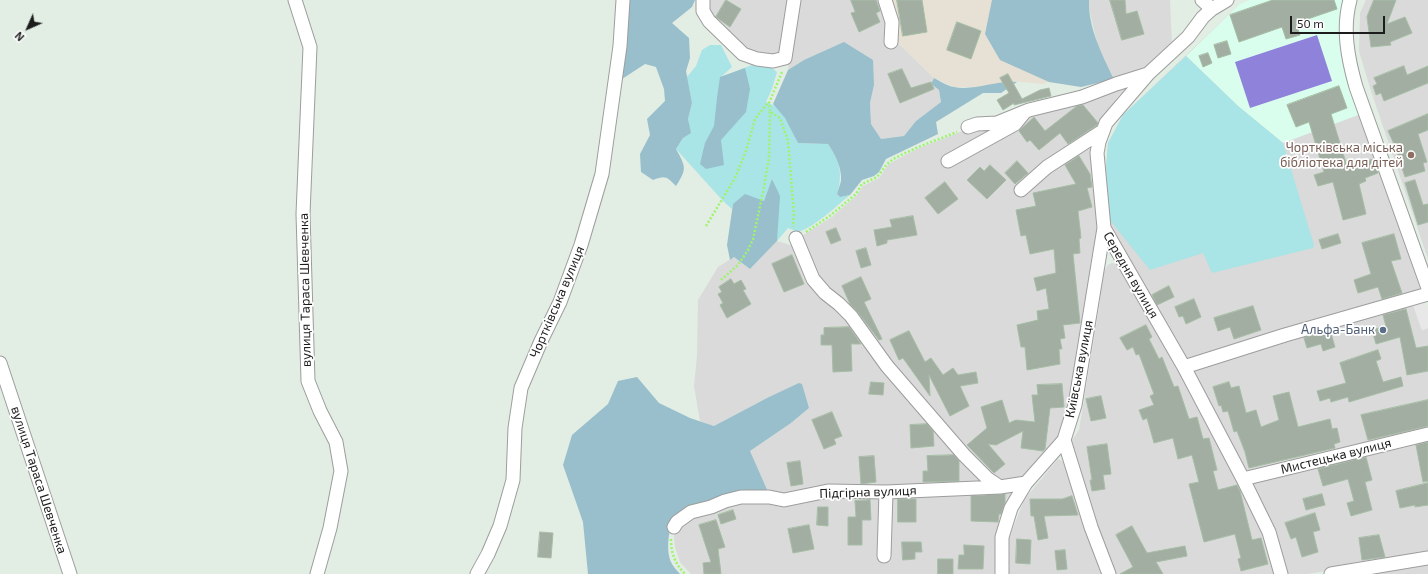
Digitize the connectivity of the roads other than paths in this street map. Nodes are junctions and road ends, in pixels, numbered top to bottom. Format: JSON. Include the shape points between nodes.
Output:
{"nodes":[{"id":1,"x":295,"y":0,"type":"edge"},
{"id":2,"x":623,"y":0,"type":"edge"},
{"id":3,"x":703,"y":0,"type":"edge"},
{"id":4,"x":794,"y":0,"type":"edge"},
{"id":5,"x":885,"y":0,"type":"edge"},
{"id":6,"x":1202,"y":0,"type":"edge"},
{"id":7,"x":1227,"y":0,"type":"edge"},
{"id":8,"x":1350,"y":0,"type":"edge"},
{"id":9,"x":1212,"y":9,"type":"junction"},
{"id":10,"x":891,"y":42,"type":"dead end"},
{"id":11,"x":1148,"y":74,"type":"junction"},
{"id":12,"x":1026,"y":110,"type":"junction"},
{"id":13,"x":968,"y":127,"type":"road end"},
{"id":14,"x":1102,"y":132,"type":"junction"},
{"id":15,"x":948,"y":161,"type":"dead end"},
{"id":16,"x":1021,"y":190,"type":"dead end"},
{"id":17,"x":1104,"y":228,"type":"junction"},
{"id":18,"x":796,"y":238,"type":"road end"},
{"id":19,"x":1428,"y":288,"type":"edge"},
{"id":20,"x":1428,"y":294,"type":"edge"},
{"id":21,"x":0,"y":363,"type":"edge"},
{"id":22,"x":1184,"y":367,"type":"junction"},
{"id":23,"x":1428,"y":434,"type":"edge"},
{"id":24,"x":1064,"y":440,"type":"junction"},
{"id":25,"x":1243,"y":479,"type":"junction"},
{"id":26,"x":1026,"y":483,"type":"junction"},
{"id":27,"x":1000,"y":487,"type":"junction"},
{"id":28,"x":886,"y":492,"type":"junction"},
{"id":29,"x":674,"y":527,"type":"road end"},
{"id":30,"x":884,"y":556,"type":"dead end"},
{"id":31,"x":1428,"y":558,"type":"edge"},
{"id":32,"x":70,"y":574,"type":"edge"},
{"id":33,"x":318,"y":574,"type":"edge"},
{"id":34,"x":477,"y":574,"type":"edge"},
{"id":35,"x":1002,"y":574,"type":"edge"},
{"id":36,"x":1109,"y":574,"type":"edge"},
{"id":37,"x":1281,"y":574,"type":"edge"},
{"id":38,"x":1331,"y":574,"type":"edge"}],
"edges":[{"from":1,"to":33,"type":"street","name":"вулиця Тараса Шевченка","via":[[310,47],[303,214],[308,380],[336,442],[341,471]]},
{"from":2,"to":34,"type":"street","name":"Чортківська вулиця","via":[[620,46],[602,174],[582,245],[560,302],[521,388],[515,428],[513,480],[500,526]]},
{"from":3,"to":4,"type":"street","via":[[703,11],[709,21],[743,54],[773,61],[785,58]]},
{"from":5,"to":10,"type":"street","via":[[892,22]]},
{"from":6,"to":9,"type":"street"},
{"from":7,"to":9,"type":"street","name":"Середня вулиця"},
{"from":8,"to":19,"type":"street","via":[[1346,36],[1351,70]]},
{"from":9,"to":11,"type":"street","name":"Середня вулиця","via":[[1188,37]]},
{"from":11,"to":12,"type":"street","via":[[1082,97]]},
{"from":11,"to":14,"type":"street","name":"Середня вулиця","via":[[1106,123]]},
{"from":12,"to":13,"type":"street","via":[[997,123]]},
{"from":12,"to":15,"type":"street","via":[[1015,124]]},
{"from":14,"to":16,"type":"street","via":[[1047,167]]},
{"from":14,"to":17,"type":"street","name":"Середня вулиця","via":[[1097,153]]},
{"from":17,"to":22,"type":"street","name":"Середня вулиця"},
{"from":17,"to":24,"type":"street","name":"Київська вулиця","via":[[1075,405]]},
{"from":18,"to":27,"type":"street","via":[[813,279],[851,316],[887,366],[964,455]]},
{"from":20,"to":22,"type":"street"},
{"from":21,"to":32,"type":"street","name":"вулиця Тараса Шевченка"},
{"from":22,"to":25,"type":"street","name":"Середня вулиця"},
{"from":23,"to":25,"type":"street","name":"Мистецька вулиця"},
{"from":24,"to":26,"type":"street"},
{"from":24,"to":36,"type":"street","via":[[1091,527]]},
{"from":25,"to":37,"type":"street","name":"Середня вулиця","via":[[1269,532]]},
{"from":26,"to":27,"type":"street","name":"Підгірна вулиця"},
{"from":26,"to":35,"type":"street","via":[[1011,508],[1002,537]]},
{"from":27,"to":28,"type":"street","name":"Підгірна вулиця"},
{"from":28,"to":29,"type":"street","name":"Підгірна вулиця","via":[[828,491],[784,500],[740,497],[691,512]]},
{"from":28,"to":30,"type":"street"},
{"from":31,"to":38,"type":"street"}]}
